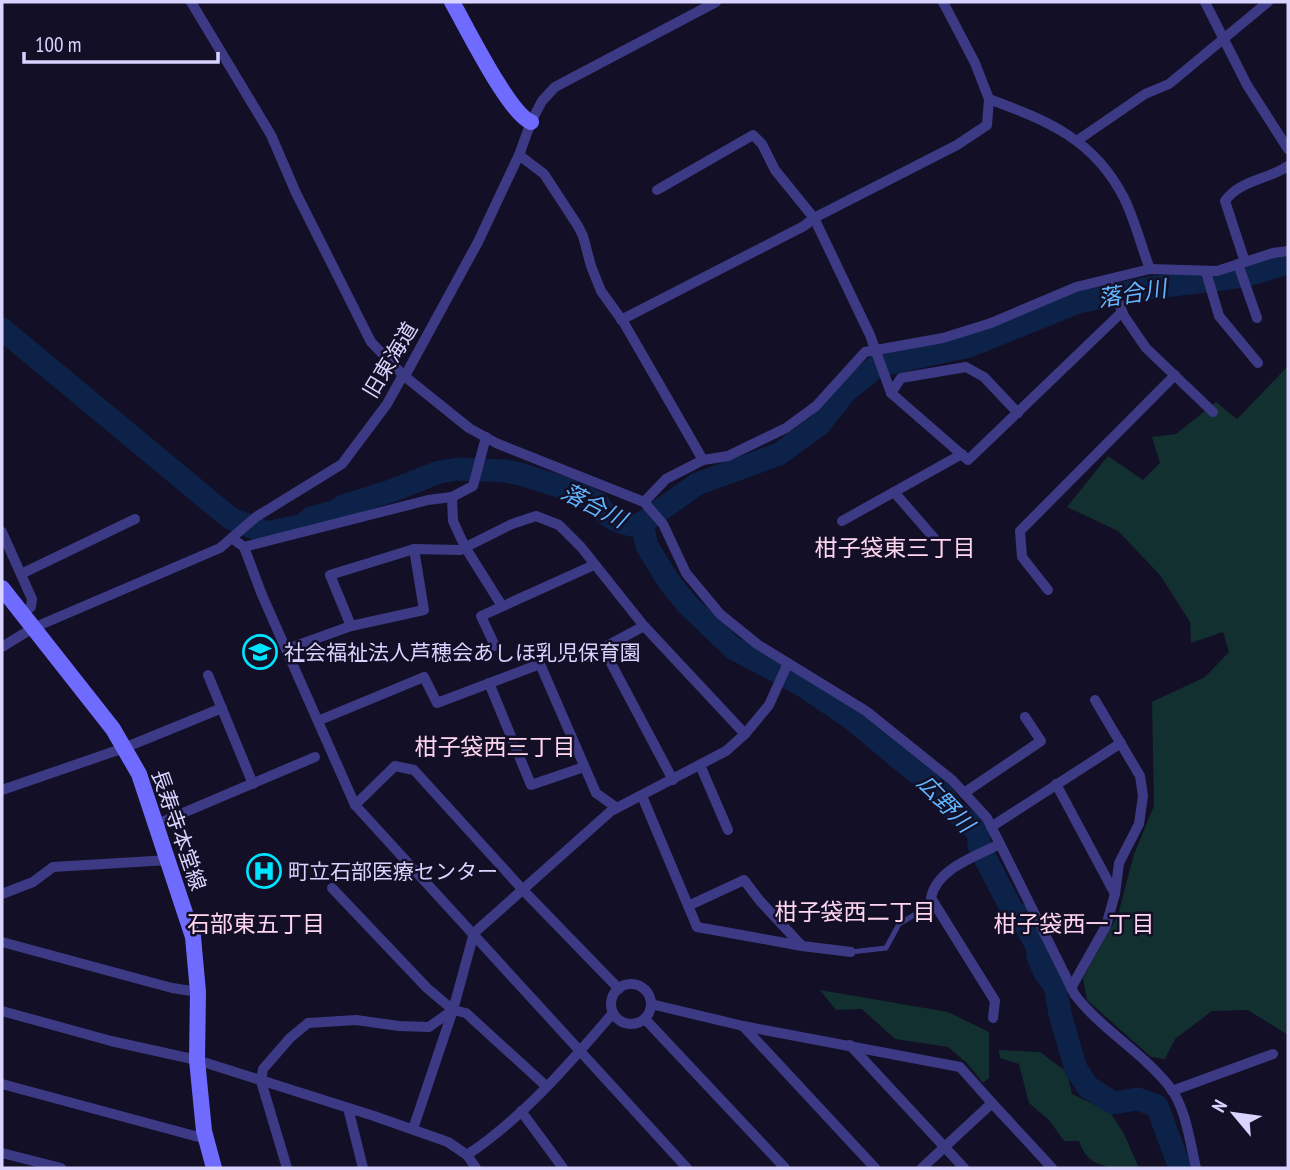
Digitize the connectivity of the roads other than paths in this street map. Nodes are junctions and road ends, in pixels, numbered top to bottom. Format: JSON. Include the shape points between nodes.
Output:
{"nodes":[{"id":1,"x":191,"y":2,"type":"edge"},
{"id":2,"x":452,"y":2,"type":"edge"},
{"id":3,"x":716,"y":2,"type":"edge"},
{"id":4,"x":1205,"y":2,"type":"edge"},
{"id":5,"x":1268,"y":2,"type":"edge"},
{"id":6,"x":948,"y":3,"type":"edge"},
{"id":7,"x":1225,"y":40,"type":"junction"},
{"id":8,"x":989,"y":99,"type":"junction"},
{"id":9,"x":531,"y":122,"type":"junction"},
{"id":10,"x":1078,"y":140,"type":"junction"},
{"id":11,"x":1288,"y":149,"type":"edge"},
{"id":12,"x":519,"y":155,"type":"junction"},
{"id":13,"x":1288,"y":166,"type":"edge"},
{"id":14,"x":657,"y":190,"type":"dead end"},
{"id":15,"x":814,"y":218,"type":"junction"},
{"id":16,"x":1288,"y":251,"type":"edge"},
{"id":17,"x":1241,"y":266,"type":"junction"},
{"id":18,"x":1150,"y":269,"type":"junction"},
{"id":19,"x":1208,"y":278,"type":"junction"},
{"id":20,"x":1109,"y":280,"type":"junction"},
{"id":21,"x":1122,"y":312,"type":"junction"},
{"id":22,"x":1258,"y":318,"type":"dead end"},
{"id":23,"x":621,"y":320,"type":"junction"},
{"id":24,"x":874,"y":350,"type":"junction"},
{"id":25,"x":1258,"y":363,"type":"dead end"},
{"id":26,"x":403,"y":375,"type":"junction"},
{"id":27,"x":1175,"y":375,"type":"junction"},
{"id":28,"x":891,"y":393,"type":"junction"},
{"id":29,"x":1213,"y":412,"type":"dead end"},
{"id":30,"x":1017,"y":413,"type":"junction"},
{"id":31,"x":486,"y":437,"type":"junction"},
{"id":32,"x":962,"y":454,"type":"junction"},
{"id":33,"x":703,"y":460,"type":"junction"},
{"id":34,"x":894,"y":492,"type":"junction"},
{"id":35,"x":452,"y":497,"type":"junction"},
{"id":36,"x":644,"y":502,"type":"junction"},
{"id":37,"x":135,"y":519,"type":"dead end"},
{"id":38,"x":842,"y":521,"type":"dead end"},
{"id":39,"x":2,"y":532,"type":"edge"},
{"id":40,"x":236,"y":536,"type":"junction"},
{"id":41,"x":934,"y":538,"type":"dead end"},
{"id":42,"x":244,"y":547,"type":"junction"},
{"id":43,"x":465,"y":547,"type":"junction"},
{"id":44,"x":414,"y":549,"type":"junction"},
{"id":45,"x":594,"y":565,"type":"junction"},
{"id":46,"x":21,"y":574,"type":"junction"},
{"id":47,"x":2,"y":588,"type":"edge"},
{"id":48,"x":1048,"y":590,"type":"dead end"},
{"id":49,"x":502,"y":606,"type":"junction"},
{"id":50,"x":21,"y":613,"type":"junction"},
{"id":51,"x":351,"y":626,"type":"junction"},
{"id":52,"x":644,"y":626,"type":"junction"},
{"id":53,"x":33,"y":628,"type":"junction"},
{"id":54,"x":495,"y":646,"type":"dead end"},
{"id":55,"x":2,"y":647,"type":"edge"},
{"id":56,"x":287,"y":649,"type":"junction"},
{"id":57,"x":788,"y":663,"type":"junction"},
{"id":58,"x":208,"y":675,"type":"dead end"},
{"id":59,"x":489,"y":683,"type":"junction"},
{"id":60,"x":1095,"y":700,"type":"dead end"},
{"id":61,"x":222,"y":708,"type":"junction"},
{"id":62,"x":1025,"y":717,"type":"dead end"},
{"id":63,"x":320,"y":720,"type":"junction"},
{"id":64,"x":745,"y":734,"type":"junction"},
{"id":65,"x":1121,"y":743,"type":"junction"},
{"id":66,"x":124,"y":748,"type":"junction"},
{"id":67,"x":315,"y":757,"type":"dead end"},
{"id":68,"x":700,"y":765,"type":"junction"},
{"id":69,"x":584,"y":767,"type":"junction"},
{"id":70,"x":673,"y":780,"type":"junction"},
{"id":71,"x":253,"y":784,"type":"junction"},
{"id":72,"x":1056,"y":784,"type":"junction"},
{"id":73,"x":2,"y":790,"type":"edge"},
{"id":74,"x":964,"y":793,"type":"junction"},
{"id":75,"x":642,"y":796,"type":"junction"},
{"id":76,"x":355,"y":805,"type":"junction"},
{"id":77,"x":617,"y":808,"type":"junction"},
{"id":78,"x":157,"y":824,"type":"junction"},
{"id":79,"x":991,"y":827,"type":"junction"},
{"id":80,"x":727,"y":830,"type":"dead end"},
{"id":81,"x":1000,"y":844,"type":"junction"},
{"id":82,"x":169,"y":860,"type":"junction"},
{"id":83,"x":332,"y":888,"type":"dead end"},
{"id":84,"x":523,"y":890,"type":"junction"},
{"id":85,"x":2,"y":894,"type":"edge"},
{"id":86,"x":1115,"y":894,"type":"junction"},
{"id":87,"x":934,"y":903,"type":"junction"},
{"id":88,"x":688,"y":906,"type":"junction"},
{"id":89,"x":474,"y":933,"type":"junction"},
{"id":90,"x":2,"y":942,"type":"edge"},
{"id":91,"x":802,"y":946,"type":"junction"},
{"id":92,"x":851,"y":952,"type":"joint"},
{"id":93,"x":1072,"y":988,"type":"junction"},
{"id":94,"x":619,"y":989,"type":"junction"},
{"id":95,"x":198,"y":992,"type":"junction"},
{"id":96,"x":651,"y":1004,"type":"junction"},
{"id":97,"x":453,"y":1010,"type":"junction"},
{"id":98,"x":2,"y":1011,"type":"edge"},
{"id":99,"x":614,"y":1013,"type":"junction"},
{"id":100,"x":645,"y":1018,"type":"junction"},
{"id":101,"x":993,"y":1018,"type":"dead end"},
{"id":102,"x":743,"y":1026,"type":"junction"},
{"id":103,"x":850,"y":1045,"type":"junction"},
{"id":104,"x":581,"y":1051,"type":"junction"},
{"id":105,"x":1273,"y":1054,"type":"dead end"},
{"id":106,"x":197,"y":1060,"type":"junction"},
{"id":107,"x":261,"y":1081,"type":"junction"},
{"id":108,"x":2,"y":1084,"type":"edge"},
{"id":109,"x":546,"y":1086,"type":"junction"},
{"id":110,"x":1172,"y":1091,"type":"junction"},
{"id":111,"x":992,"y":1103,"type":"junction"},
{"id":112,"x":348,"y":1108,"type":"junction"},
{"id":113,"x":521,"y":1111,"type":"junction"},
{"id":114,"x":413,"y":1129,"type":"junction"},
{"id":115,"x":206,"y":1139,"type":"junction"},
{"id":116,"x":945,"y":1147,"type":"junction"},
{"id":117,"x":2,"y":1153,"type":"edge"},
{"id":118,"x":467,"y":1155,"type":"junction"},
{"id":119,"x":61,"y":1168,"type":"edge"},
{"id":120,"x":214,"y":1168,"type":"edge"},
{"id":121,"x":287,"y":1168,"type":"edge"},
{"id":122,"x":363,"y":1168,"type":"edge"},
{"id":123,"x":476,"y":1168,"type":"edge"},
{"id":124,"x":563,"y":1168,"type":"edge"},
{"id":125,"x":687,"y":1168,"type":"edge"},
{"id":126,"x":785,"y":1168,"type":"edge"},
{"id":127,"x":875,"y":1168,"type":"edge"},
{"id":128,"x":922,"y":1168,"type":"edge"},
{"id":129,"x":964,"y":1168,"type":"edge"},
{"id":130,"x":1052,"y":1168,"type":"edge"},
{"id":131,"x":1196,"y":1168,"type":"edge"}],
"edges":[{"from":1,"to":26,"type":"street","via":[[271,135],[371,342]]},
{"from":2,"to":9,"type":"main road","via":[[506,97]]},
{"from":3,"to":9,"type":"street","name":"旧東海道","via":[[555,87]]},
{"from":4,"to":7,"type":"street"},
{"from":5,"to":7,"type":"street"},
{"from":6,"to":8,"type":"street"},
{"from":7,"to":10,"type":"street","via":[[1169,84],[1145,94]]},
{"from":7,"to":11,"type":"street"},
{"from":8,"to":10,"type":"street","via":[[1043,120]]},
{"from":8,"to":15,"type":"street","via":[[986,125],[957,145]]},
{"from":9,"to":12,"type":"street","name":"旧東海道"},
{"from":10,"to":18,"type":"street","via":[[1106,169],[1124,199]]},
{"from":12,"to":23,"type":"street","via":[[544,174],[578,226],[601,291]]},
{"from":12,"to":26,"type":"street","name":"旧東海道","via":[[478,242]]},
{"from":13,"to":17,"type":"street","via":[[1234,189],[1225,201]]},
{"from":14,"to":15,"type":"street","via":[[753,135]]},
{"from":15,"to":23,"type":"street"},
{"from":15,"to":24,"type":"street"},
{"from":16,"to":17,"type":"street"},
{"from":17,"to":19,"type":"street","via":[[1217,271]]},
{"from":17,"to":22,"type":"street"},
{"from":18,"to":19,"type":"street"},
{"from":18,"to":20,"type":"street"},
{"from":19,"to":25,"type":"street","via":[[1219,316]]},
{"from":20,"to":21,"type":"street"},
{"from":20,"to":24,"type":"street","via":[[1076,287],[943,338]]},
{"from":21,"to":27,"type":"street","via":[[1146,348]]},
{"from":21,"to":30,"type":"street"},
{"from":23,"to":33,"type":"street"},
{"from":24,"to":28,"type":"street"},
{"from":24,"to":33,"type":"street","via":[[865,352],[816,406],[786,428],[728,456]]},
{"from":26,"to":31,"type":"street"},
{"from":26,"to":40,"type":"street","name":"旧東海道","via":[[342,464],[256,517]]},
{"from":27,"to":29,"type":"street"},
{"from":27,"to":48,"type":"street","via":[[1020,531],[1022,557]]},
{"from":28,"to":30,"type":"street","via":[[901,378],[966,367],[984,377]]},
{"from":28,"to":32,"type":"street"},
{"from":30,"to":32,"type":"street","via":[[968,460]]},
{"from":31,"to":35,"type":"street","via":[[473,486]]},
{"from":31,"to":36,"type":"street"},
{"from":32,"to":34,"type":"street"},
{"from":33,"to":36,"type":"street","via":[[666,479]]},
{"from":34,"to":38,"type":"street"},
{"from":34,"to":41,"type":"street"},
{"from":35,"to":42,"type":"street"},
{"from":35,"to":43,"type":"street","via":[[453,521]]},
{"from":36,"to":57,"type":"street","via":[[663,524],[686,573],[720,614]]},
{"from":37,"to":46,"type":"street"},
{"from":39,"to":46,"type":"street"},
{"from":40,"to":42,"type":"street"},
{"from":40,"to":53,"type":"street","name":"旧東海道","via":[[192,562]]},
{"from":42,"to":56,"type":"street"},
{"from":43,"to":44,"type":"street"},
{"from":43,"to":45,"type":"street","via":[[537,516],[559,525]]},
{"from":43,"to":49,"type":"street"},
{"from":44,"to":51,"type":"street","via":[[424,610]]},
{"from":44,"to":51,"type":"street","via":[[330,575]]},
{"from":45,"to":49,"type":"street"},
{"from":45,"to":52,"type":"street"},
{"from":46,"to":50,"type":"street","via":[[33,599],[31,607]]},
{"from":47,"to":50,"type":"main road","name":"長寿寺本堂線"},
{"from":49,"to":54,"type":"street","via":[[481,616]]},
{"from":50,"to":53,"type":"main road","name":"長寿寺本堂線"},
{"from":51,"to":56,"type":"street"},
{"from":52,"to":64,"type":"street"},
{"from":52,"to":70,"type":"street","via":[[603,648]]},
{"from":53,"to":55,"type":"street","name":"旧東海道"},
{"from":53,"to":66,"type":"main road","name":"長寿寺本堂線"},
{"from":56,"to":63,"type":"street"},
{"from":57,"to":64,"type":"street","via":[[769,705]]},
{"from":57,"to":74,"type":"street","via":[[866,711]]},
{"from":58,"to":61,"type":"street"},
{"from":59,"to":63,"type":"street","via":[[437,703],[424,677]]},
{"from":59,"to":69,"type":"street","via":[[531,785]]},
{"from":59,"to":69,"type":"street","via":[[540,664]]},
{"from":60,"to":65,"type":"street"},
{"from":61,"to":66,"type":"street"},
{"from":61,"to":71,"type":"street"},
{"from":62,"to":74,"type":"street","via":[[1041,741]]},
{"from":63,"to":76,"type":"street"},
{"from":64,"to":68,"type":"street"},
{"from":65,"to":72,"type":"street"},
{"from":65,"to":86,"type":"street","via":[[1140,776],[1143,796],[1139,824],[1118,863]]},
{"from":66,"to":73,"type":"street"},
{"from":66,"to":78,"type":"main road","name":"長寿寺本堂線"},
{"from":67,"to":71,"type":"street"},
{"from":68,"to":70,"type":"street"},
{"from":68,"to":80,"type":"street"},
{"from":69,"to":77,"type":"street","via":[[596,793]]},
{"from":70,"to":75,"type":"street"},
{"from":71,"to":78,"type":"street"},
{"from":72,"to":79,"type":"street"},
{"from":72,"to":86,"type":"street"},
{"from":74,"to":79,"type":"street"},
{"from":75,"to":77,"type":"street"},
{"from":75,"to":88,"type":"street"},
{"from":76,"to":84,"type":"street","via":[[395,766],[414,770]]},
{"from":76,"to":89,"type":"street"},
{"from":77,"to":84,"type":"street"},
{"from":78,"to":82,"type":"main road","name":"長寿寺本堂線"},
{"from":79,"to":81,"type":"street"},
{"from":81,"to":87,"type":"street","via":[[951,869],[933,887]]},
{"from":81,"to":93,"type":"street"},
{"from":82,"to":85,"type":"street","via":[[53,867],[33,882]]},
{"from":82,"to":95,"type":"main road","name":"長寿寺本堂線","via":[[193,937]]},
{"from":83,"to":97,"type":"street"},
{"from":84,"to":89,"type":"street"},
{"from":84,"to":94,"type":"street"},
{"from":86,"to":93,"type":"street","via":[[1106,926]]},
{"from":87,"to":92,"type":"lane","via":[[899,924],[886,947]]},
{"from":87,"to":101,"type":"street","via":[[995,1001]]},
{"from":88,"to":91,"type":"street","via":[[696,927]]},
{"from":88,"to":91,"type":"street","via":[[744,880]]},
{"from":89,"to":97,"type":"street"},
{"from":89,"to":104,"type":"street"},
{"from":90,"to":95,"type":"street"},
{"from":91,"to":92,"type":"street"},
{"from":93,"to":110,"type":"street","via":[[1088,1013]]},
{"from":94,"to":96,"type":"street","via":[[643,988]]},
{"from":94,"to":99,"type":"street","via":[[612,1000]]},
{"from":95,"to":106,"type":"main road","name":"長寿寺本堂線"},
{"from":96,"to":100,"type":"street"},
{"from":96,"to":102,"type":"street"},
{"from":97,"to":107,"type":"street","via":[[429,1027],[356,1020],[308,1023],[263,1069]]},
{"from":97,"to":109,"type":"street","via":[[466,1013]]},
{"from":97,"to":114,"type":"street"},
{"from":98,"to":106,"type":"street"},
{"from":99,"to":100,"type":"street","via":[[628,1024]]},
{"from":99,"to":104,"type":"street"},
{"from":100,"to":126,"type":"street"},
{"from":102,"to":103,"type":"street"},
{"from":102,"to":127,"type":"street"},
{"from":103,"to":111,"type":"street","via":[[960,1067]]},
{"from":103,"to":116,"type":"street"},
{"from":104,"to":109,"type":"street"},
{"from":104,"to":125,"type":"street"},
{"from":105,"to":110,"type":"street"},
{"from":106,"to":107,"type":"street"},
{"from":106,"to":115,"type":"main road","name":"長寿寺本堂線"},
{"from":107,"to":112,"type":"street"},
{"from":107,"to":121,"type":"street"},
{"from":108,"to":115,"type":"street"},
{"from":109,"to":113,"type":"street"},
{"from":110,"to":131,"type":"street"},
{"from":111,"to":116,"type":"street"},
{"from":111,"to":130,"type":"street"},
{"from":112,"to":114,"type":"street"},
{"from":112,"to":122,"type":"street"},
{"from":113,"to":118,"type":"street"},
{"from":113,"to":124,"type":"street"},
{"from":114,"to":118,"type":"street"},
{"from":115,"to":120,"type":"main road","name":"長寿寺本堂線"},
{"from":116,"to":128,"type":"street"},
{"from":116,"to":129,"type":"street"},
{"from":117,"to":119,"type":"street"},
{"from":118,"to":123,"type":"street"}]}
